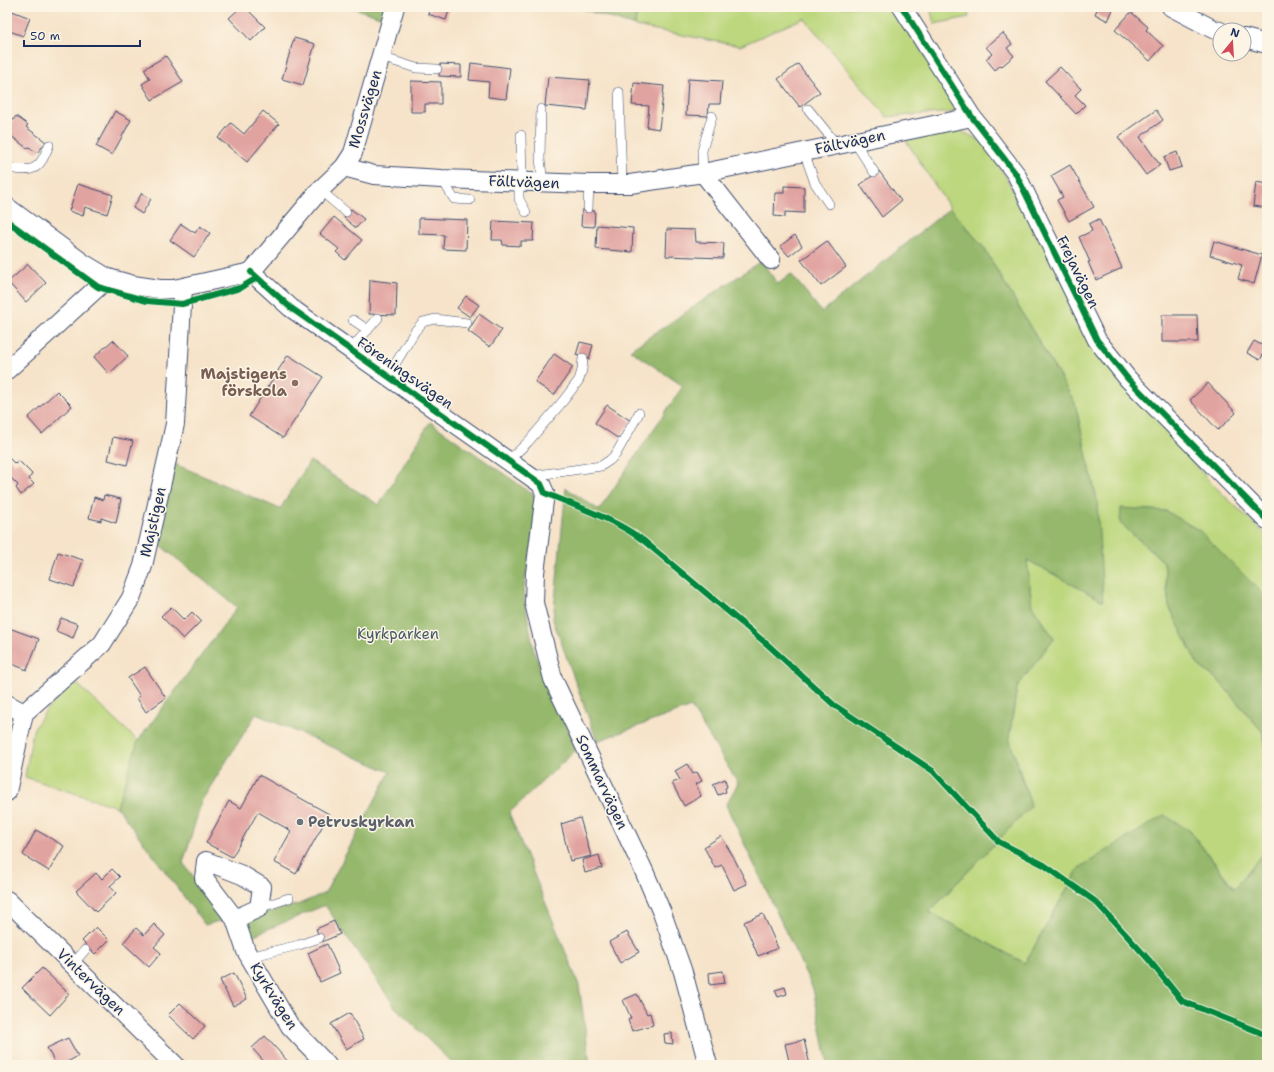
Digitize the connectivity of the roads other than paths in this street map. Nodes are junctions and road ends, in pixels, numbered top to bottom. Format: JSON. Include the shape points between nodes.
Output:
{"nodes":[{"id":1,"x":395,"y":7,"type":"edge"},
{"id":2,"x":902,"y":7,"type":"edge"},
{"id":3,"x":1171,"y":7,"type":"edge"},
{"id":4,"x":1212,"y":28,"type":"edge"},
{"id":5,"x":1252,"y":40,"type":"edge"},
{"id":6,"x":1267,"y":44,"type":"edge"},
{"id":7,"x":381,"y":56,"type":"junction"},
{"id":8,"x":436,"y":69,"type":"dead end"},
{"id":9,"x":619,"y":92,"type":"dead end"},
{"id":10,"x":541,"y":109,"type":"dead end"},
{"id":11,"x":808,"y":109,"type":"dead end"},
{"id":12,"x":712,"y":116,"type":"dead end"},
{"id":13,"x":972,"y":117,"type":"junction"},
{"id":14,"x":521,"y":135,"type":"dead end"},
{"id":15,"x":846,"y":143,"type":"junction"},
{"id":16,"x":49,"y":145,"type":"dead end"},
{"id":17,"x":804,"y":152,"type":"junction"},
{"id":18,"x":344,"y":167,"type":"junction"},
{"id":19,"x":7,"y":168,"type":"edge"},
{"id":20,"x":703,"y":172,"type":"junction"},
{"id":21,"x":874,"y":172,"type":"dead end"},
{"id":22,"x":442,"y":179,"type":"junction"},
{"id":23,"x":520,"y":182,"type":"junction"},
{"id":24,"x":543,"y":183,"type":"junction"},
{"id":25,"x":589,"y":184,"type":"junction"},
{"id":26,"x":622,"y":184,"type":"junction"},
{"id":27,"x":320,"y":190,"type":"junction"},
{"id":28,"x":470,"y":200,"type":"dead end"},
{"id":29,"x":829,"y":204,"type":"dead end"},
{"id":30,"x":7,"y":206,"type":"edge"},
{"id":31,"x":588,"y":208,"type":"dead end"},
{"id":32,"x":346,"y":212,"type":"dead end"},
{"id":33,"x":526,"y":212,"type":"dead end"},
{"id":34,"x":771,"y":260,"type":"dead end"},
{"id":35,"x":251,"y":272,"type":"junction"},
{"id":36,"x":108,"y":278,"type":"junction"},
{"id":37,"x":183,"y":288,"type":"junction"},
{"id":38,"x":378,"y":318,"type":"dead end"},
{"id":39,"x":353,"y":320,"type":"dead end"},
{"id":40,"x":467,"y":322,"type":"dead end"},
{"id":41,"x":368,"y":330,"type":"junction"},
{"id":42,"x":350,"y":350,"type":"junction"},
{"id":43,"x":583,"y":358,"type":"dead end"},
{"id":44,"x":7,"y":370,"type":"edge"},
{"id":45,"x":388,"y":376,"type":"junction"},
{"id":46,"x":639,"y":413,"type":"dead end"},
{"id":47,"x":508,"y":461,"type":"junction"},
{"id":48,"x":530,"y":477,"type":"junction"},
{"id":49,"x":545,"y":493,"type":"joint"},
{"id":50,"x":1267,"y":520,"type":"edge"},
{"id":51,"x":7,"y":704,"type":"edge"},
{"id":52,"x":24,"y":713,"type":"junction"},
{"id":53,"x":8,"y":788,"type":"edge"},
{"id":54,"x":289,"y":898,"type":"dead end"},
{"id":55,"x":7,"y":900,"type":"edge"},
{"id":56,"x":259,"y":908,"type":"junction"},
{"id":57,"x":235,"y":919,"type":"junction"},
{"id":58,"x":318,"y":938,"type":"dead end"},
{"id":59,"x":85,"y":950,"type":"dead end"},
{"id":60,"x":249,"y":957,"type":"junction"},
{"id":61,"x":73,"y":964,"type":"junction"},
{"id":62,"x":176,"y":1065,"type":"edge"},
{"id":63,"x":327,"y":1065,"type":"edge"},
{"id":64,"x":708,"y":1065,"type":"edge"}],
"edges":[{"from":1,"to":7,"type":"street","name":"Mossvägen"},
{"from":2,"to":13,"type":"street","name":"Frejavägen"},
{"from":3,"to":4,"type":"street"},
{"from":5,"to":6,"type":"street"},
{"from":7,"to":8,"type":"lane","via":[[416,68]]},
{"from":7,"to":18,"type":"street","name":"Mossvägen","via":[[353,153]]},
{"from":9,"to":26,"type":"lane"},
{"from":10,"to":24,"type":"lane","via":[[540,159]]},
{"from":11,"to":15,"type":"lane"},
{"from":12,"to":20,"type":"lane","via":[[702,151]]},
{"from":13,"to":15,"type":"street","name":"Fältvägen"},
{"from":13,"to":50,"type":"street","name":"Frejavägen","via":[[1016,174],[1097,340],[1128,379]]},
{"from":14,"to":23,"type":"lane"},
{"from":15,"to":17,"type":"street","name":"Fältvägen"},
{"from":15,"to":21,"type":"lane"},
{"from":16,"to":19,"type":"lane","via":[[43,161],[37,167],[23,170]]},
{"from":17,"to":20,"type":"street","name":"Fältvägen"},
{"from":17,"to":29,"type":"lane","via":[[815,183]]},
{"from":18,"to":22,"type":"street","name":"Fältvägen","via":[[374,175]]},
{"from":18,"to":27,"type":"street","name":"Mossvägen"},
{"from":20,"to":26,"type":"street","name":"Fältvägen","via":[[657,181]]},
{"from":20,"to":34,"type":"street"},
{"from":22,"to":23,"type":"street","name":"Fältvägen"},
{"from":22,"to":28,"type":"lane","via":[[454,198]]},
{"from":23,"to":24,"type":"street","name":"Fältvägen"},
{"from":23,"to":33,"type":"lane","via":[[519,199]]},
{"from":24,"to":25,"type":"street","name":"Fältvägen"},
{"from":25,"to":26,"type":"street","name":"Fältvägen"},
{"from":25,"to":31,"type":"lane"},
{"from":27,"to":32,"type":"lane"},
{"from":27,"to":35,"type":"street","name":"Mossvägen"},
{"from":30,"to":36,"type":"street","via":[[83,263]]},
{"from":35,"to":37,"type":"street"},
{"from":35,"to":42,"type":"street","name":"Föreningsvägen","via":[[291,308]]},
{"from":36,"to":37,"type":"street","via":[[160,289]]},
{"from":36,"to":44,"type":"street"},
{"from":37,"to":52,"type":"street","name":"Majstigen","via":[[175,424],[145,558],[136,585],[131,598],[102,644]]},
{"from":38,"to":41,"type":"lane"},
{"from":39,"to":41,"type":"lane"},
{"from":40,"to":45,"type":"lane","via":[[435,319],[423,322]]},
{"from":41,"to":42,"type":"lane"},
{"from":42,"to":45,"type":"street","name":"Föreningsvägen"},
{"from":43,"to":47,"type":"lane","via":[[579,380],[528,442]]},
{"from":45,"to":47,"type":"street","name":"Föreningsvägen"},
{"from":46,"to":48,"type":"lane","via":[[616,454],[601,466]]},
{"from":47,"to":48,"type":"street","name":"Föreningsvägen"},
{"from":48,"to":49,"type":"street","name":"Föreningsvägen","via":[[541,484]]},
{"from":49,"to":64,"type":"street","name":"Sommarvägen","via":[[534,603],[553,679],[662,913],[683,972]]},
{"from":51,"to":52,"type":"street"},
{"from":52,"to":53,"type":"street"},
{"from":54,"to":56,"type":"lane"},
{"from":55,"to":61,"type":"street","name":"Vintervägen"},
{"from":56,"to":57,"type":"street"},
{"from":56,"to":57,"type":"street","name":"Kyrkvägen","via":[[262,887],[242,874],[206,861],[204,878]]},
{"from":57,"to":60,"type":"street","name":"Kyrkvägen"},
{"from":58,"to":60,"type":"lane"},
{"from":59,"to":61,"type":"lane"},
{"from":60,"to":63,"type":"street","name":"Kyrkvägen","via":[[290,1026]]},
{"from":61,"to":62,"type":"street","name":"Vintervägen"}]}
